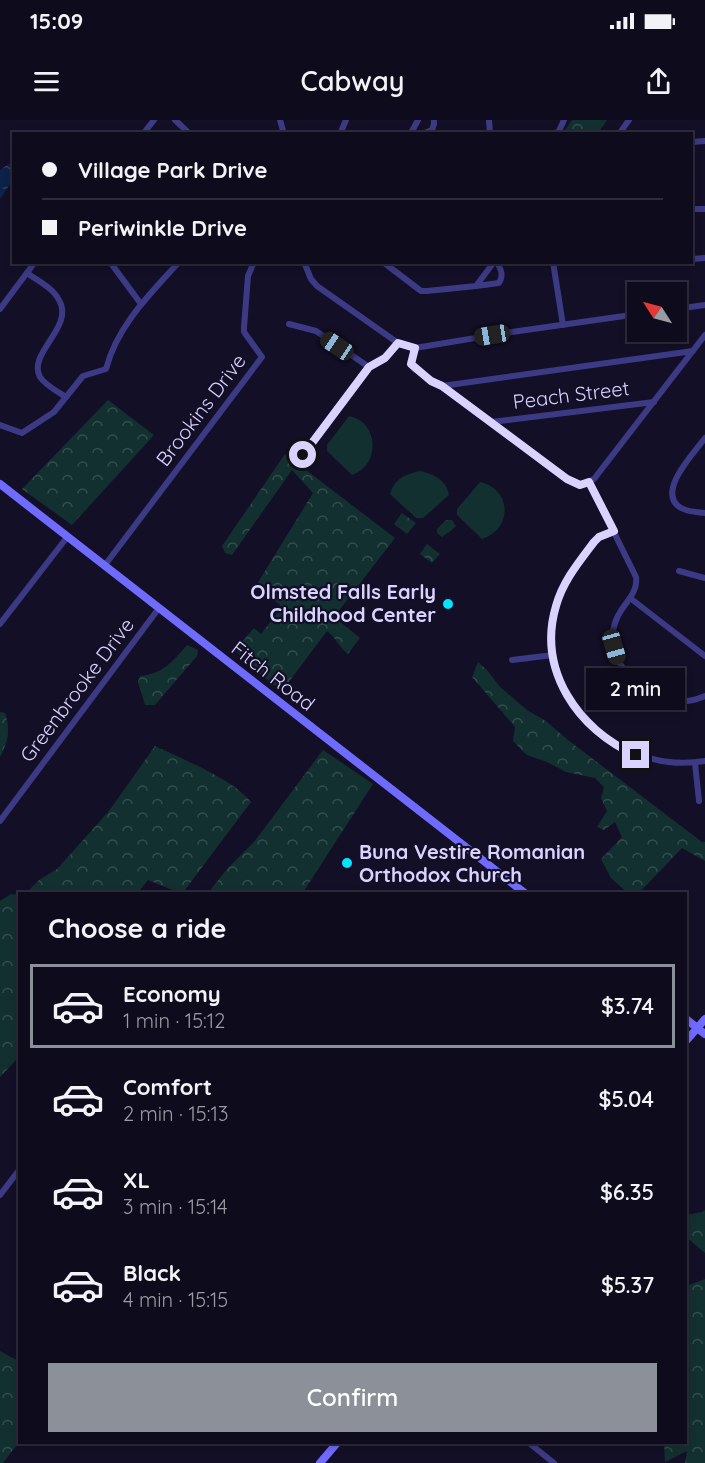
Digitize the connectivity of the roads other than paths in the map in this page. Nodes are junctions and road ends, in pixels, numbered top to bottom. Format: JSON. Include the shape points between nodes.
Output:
{"nodes":[{"id":1,"x":154,"y":120,"type":"edge"},
{"id":2,"x":176,"y":120,"type":"edge"},
{"id":3,"x":434,"y":120,"type":"edge"},
{"id":4,"x":145,"y":132,"type":"edge"},
{"id":5,"x":188,"y":132,"type":"edge"},
{"id":6,"x":427,"y":132,"type":"edge"},
{"id":7,"x":34,"y":264,"type":"edge"},
{"id":8,"x":111,"y":264,"type":"edge"},
{"id":9,"x":177,"y":264,"type":"edge"},
{"id":10,"x":253,"y":264,"type":"edge"},
{"id":11,"x":305,"y":264,"type":"edge"},
{"id":12,"x":386,"y":264,"type":"edge"},
{"id":13,"x":494,"y":264,"type":"edge"},
{"id":14,"x":497,"y":264,"type":"edge"},
{"id":15,"x":553,"y":264,"type":"edge"},
{"id":16,"x":27,"y":273,"type":"junction"},
{"id":17,"x":476,"y":286,"type":"junction"},
{"id":18,"x":141,"y":304,"type":"junction"},
{"id":19,"x":705,"y":305,"type":"edge"},
{"id":20,"x":687,"y":307,"type":"edge"},
{"id":21,"x":0,"y":309,"type":"edge"},
{"id":22,"x":627,"y":316,"type":"edge"},
{"id":23,"x":289,"y":324,"type":"dead end"},
{"id":24,"x":563,"y":325,"type":"junction"},
{"id":25,"x":705,"y":335,"type":"edge"},
{"id":26,"x":398,"y":343,"type":"junction"},
{"id":27,"x":415,"y":348,"type":"junction"},
{"id":28,"x":693,"y":351,"type":"junction"},
{"id":29,"x":369,"y":367,"type":"junction"},
{"id":30,"x":442,"y":386,"type":"junction"},
{"id":31,"x":66,"y":397,"type":"junction"},
{"id":32,"x":654,"y":402,"type":"junction"},
{"id":33,"x":491,"y":422,"type":"junction"},
{"id":34,"x":0,"y":425,"type":"edge"},
{"id":35,"x":705,"y":438,"type":"edge"},
{"id":36,"x":703,"y":447,"type":"edge"},
{"id":37,"x":303,"y":455,"type":"dead end"},
{"id":38,"x":589,"y":482,"type":"junction"},
{"id":39,"x":0,"y":484,"type":"edge"},
{"id":40,"x":705,"y":513,"type":"edge"},
{"id":41,"x":614,"y":531,"type":"junction"},
{"id":42,"x":68,"y":536,"type":"junction"},
{"id":43,"x":105,"y":565,"type":"junction"},
{"id":44,"x":679,"y":571,"type":"dead end"},
{"id":45,"x":705,"y":578,"type":"edge"},
{"id":46,"x":630,"y":598,"type":"junction"},
{"id":47,"x":159,"y":608,"type":"junction"},
{"id":48,"x":0,"y":624,"type":"edge"},
{"id":49,"x":553,"y":655,"type":"junction"},
{"id":50,"x":705,"y":656,"type":"edge"},
{"id":51,"x":512,"y":660,"type":"dead end"},
{"id":52,"x":705,"y":696,"type":"edge"},
{"id":53,"x":705,"y":761,"type":"edge"},
{"id":54,"x":694,"y":763,"type":"junction"},
{"id":55,"x":699,"y":801,"type":"dead end"},
{"id":56,"x":0,"y":821,"type":"edge"},
{"id":57,"x":523,"y":892,"type":"edge"},
{"id":58,"x":705,"y":1019,"type":"edge"},
{"id":59,"x":687,"y":1020,"type":"edge"},
{"id":60,"x":697,"y":1028,"type":"junction"},
{"id":61,"x":705,"y":1034,"type":"edge"},
{"id":62,"x":687,"y":1040,"type":"edge"},
{"id":63,"x":18,"y":1172,"type":"edge"},
{"id":64,"x":0,"y":1195,"type":"edge"},
{"id":65,"x":336,"y":1444,"type":"edge"},
{"id":66,"x":530,"y":1444,"type":"edge"},
{"id":67,"x":320,"y":1463,"type":"edge"},
{"id":68,"x":554,"y":1463,"type":"edge"}],
"edges":[{"from":1,"to":4,"type":"street"},
{"from":2,"to":5,"type":"street"},
{"from":3,"to":6,"type":"street","via":[[432,130]]},
{"from":7,"to":16,"type":"street"},
{"from":8,"to":18,"type":"street"},
{"from":9,"to":18,"type":"street"},
{"from":10,"to":43,"type":"street","name":"Brookins Drive","via":[[248,276],[244,332],[262,357]]},
{"from":11,"to":26,"type":"street","via":[[317,286]]},
{"from":12,"to":17,"type":"street","via":[[421,291]]},
{"from":13,"to":17,"type":"street"},
{"from":14,"to":17,"type":"street","via":[[502,273],[499,283]]},
{"from":15,"to":24,"type":"street"},
{"from":16,"to":21,"type":"street"},
{"from":16,"to":31,"type":"street","via":[[60,300],[60,323],[38,369],[41,378]]},
{"from":18,"to":31,"type":"street","via":[[116,340],[106,369],[83,376]]},
{"from":19,"to":20,"type":"street"},
{"from":22,"to":24,"type":"street"},
{"from":23,"to":29,"type":"street","via":[[315,331]]},
{"from":24,"to":27,"type":"street"},
{"from":25,"to":28,"type":"street"},
{"from":26,"to":27,"type":"street"},
{"from":26,"to":29,"type":"street","via":[[385,358]]},
{"from":27,"to":30,"type":"street","via":[[411,364]]},
{"from":28,"to":30,"type":"street"},
{"from":28,"to":32,"type":"street"},
{"from":29,"to":37,"type":"street"},
{"from":30,"to":33,"type":"street"},
{"from":31,"to":34,"type":"street","via":[[54,412],[22,433]]},
{"from":32,"to":33,"type":"street","name":"Peach Street"},
{"from":32,"to":38,"type":"street"},
{"from":33,"to":38,"type":"street","via":[[567,479],[580,485]]},
{"from":35,"to":36,"type":"street"},
{"from":36,"to":40,"type":"street","via":[[672,489],[673,499],[680,507]]},
{"from":38,"to":41,"type":"street"},
{"from":39,"to":42,"type":"street","name":"Fitch Road"},
{"from":41,"to":46,"type":"street","via":[[636,577]]},
{"from":41,"to":49,"type":"street","via":[[599,537],[568,577],[552,622]]},
{"from":42,"to":43,"type":"street","name":"Fitch Road"},
{"from":42,"to":48,"type":"street"},
{"from":43,"to":47,"type":"street","name":"Fitch Road"},
{"from":44,"to":45,"type":"street"},
{"from":46,"to":50,"type":"street"},
{"from":46,"to":52,"type":"street","via":[[620,612],[613,634],[622,669],[660,699],[680,702]]},
{"from":47,"to":56,"type":"street","name":"Greenbrooke Drive"},
{"from":47,"to":57,"type":"street","name":"Fitch Road"},
{"from":49,"to":51,"type":"street"},
{"from":49,"to":54,"type":"street","via":[[568,699],[598,732],[643,757]]},
{"from":53,"to":54,"type":"street"},
{"from":54,"to":55,"type":"street"},
{"from":58,"to":60,"type":"street"},
{"from":59,"to":60,"type":"street"},
{"from":60,"to":61,"type":"street"},
{"from":60,"to":62,"type":"street"},
{"from":63,"to":64,"type":"street"},
{"from":65,"to":67,"type":"street"},
{"from":66,"to":68,"type":"street"}]}
